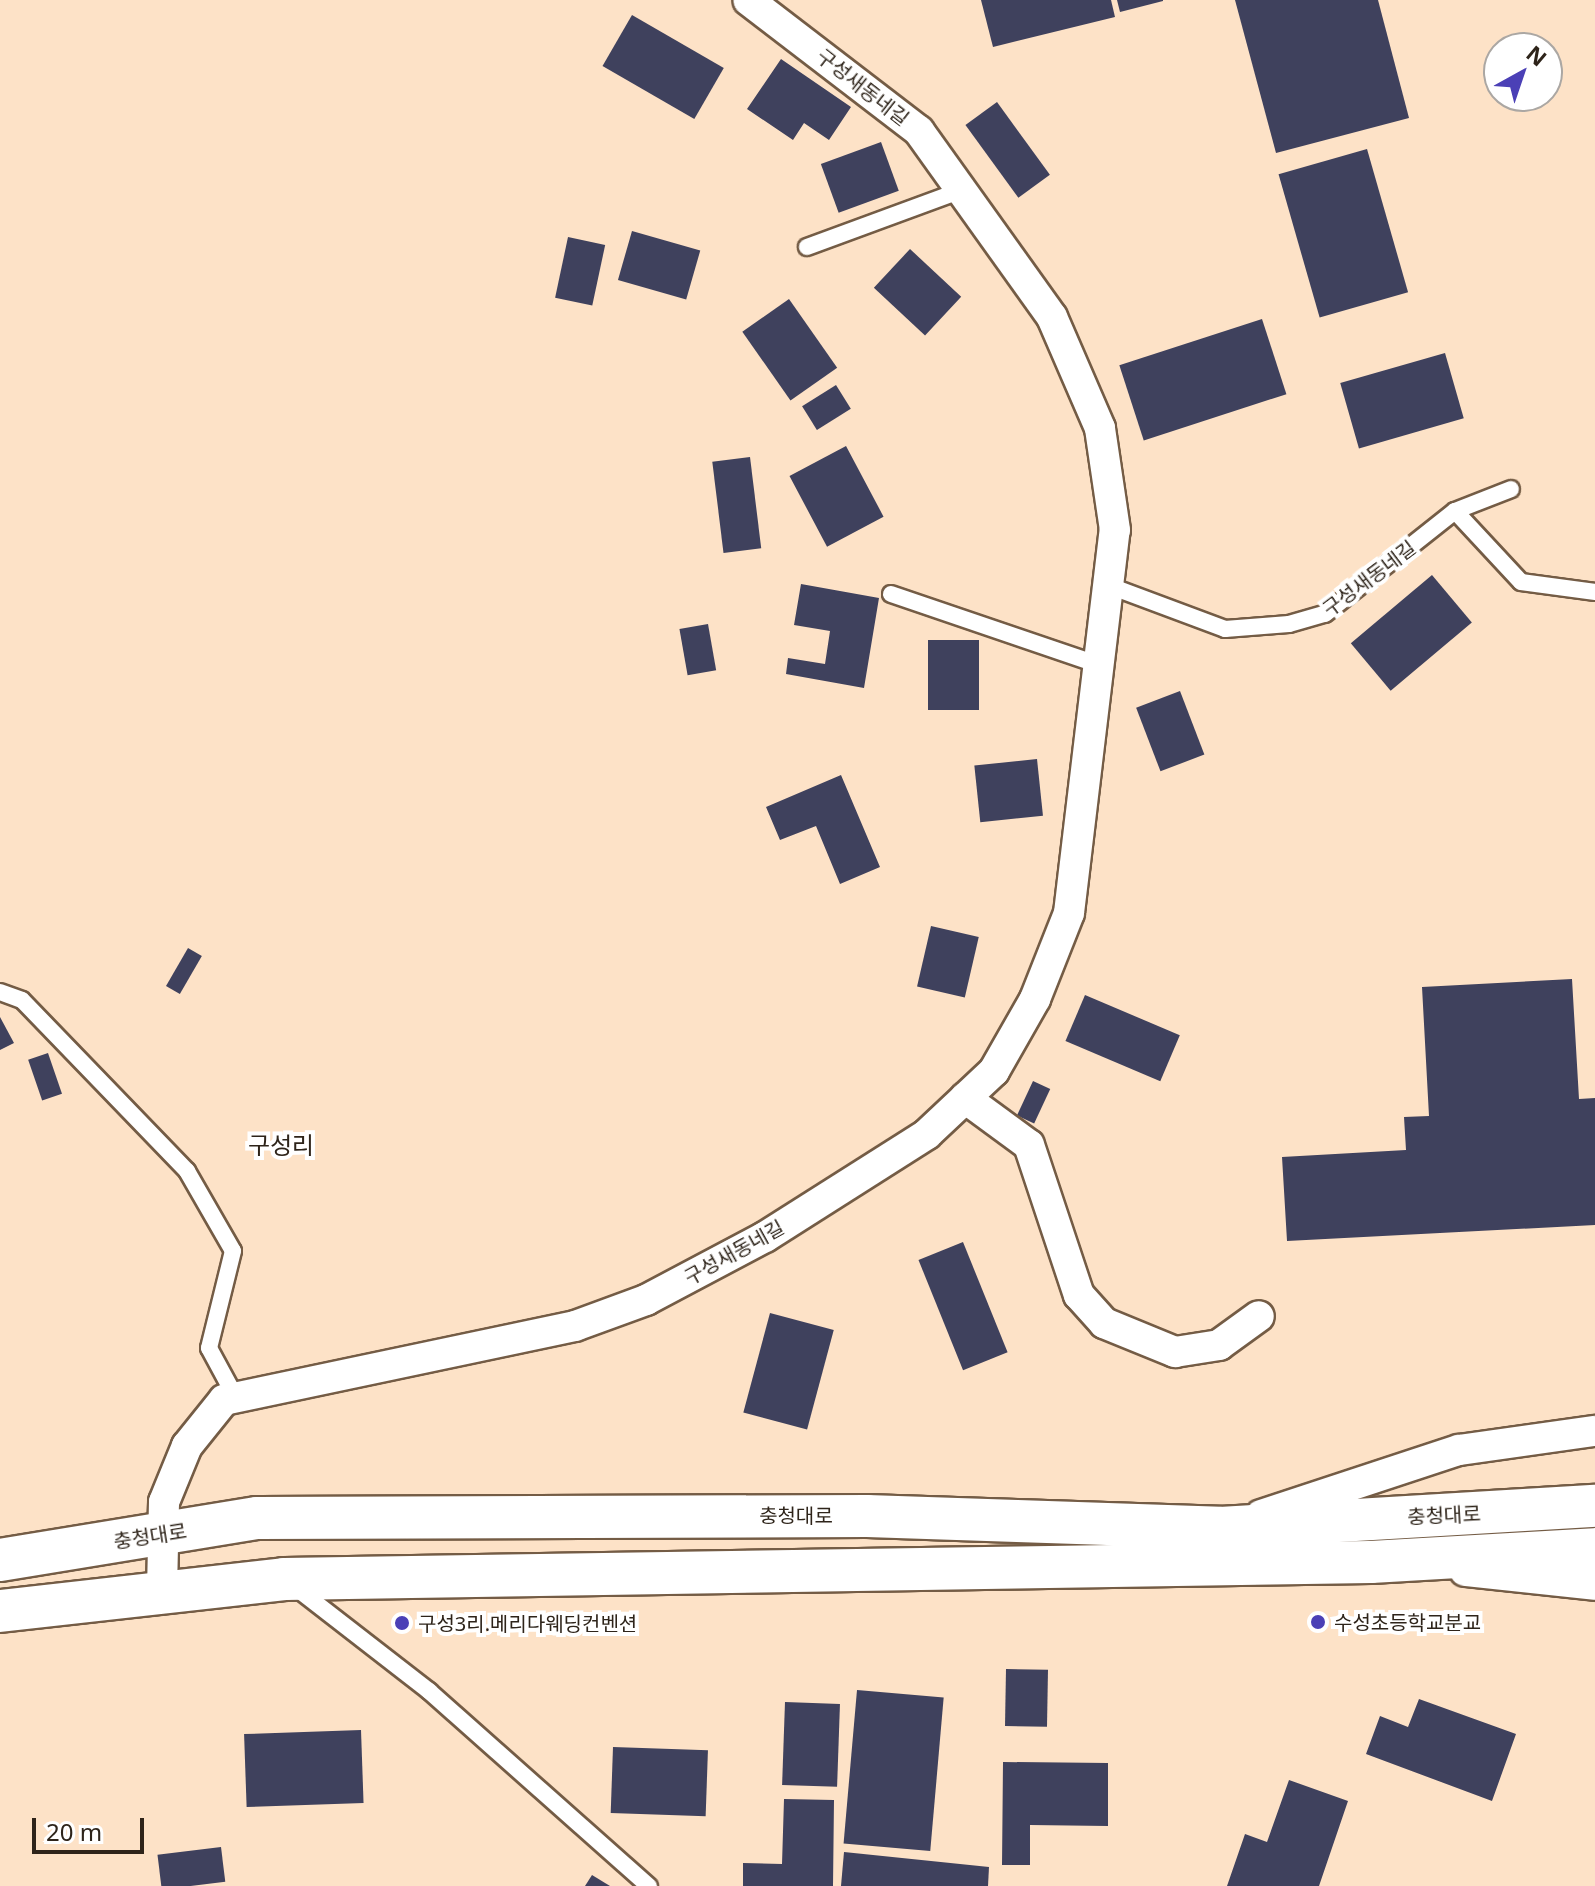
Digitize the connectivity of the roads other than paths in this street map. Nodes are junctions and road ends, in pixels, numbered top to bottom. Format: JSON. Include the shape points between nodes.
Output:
{"nodes":[{"id":1,"x":748,"y":0,"type":"edge"},
{"id":2,"x":962,"y":190,"type":"junction"},
{"id":3,"x":807,"y":247,"type":"dead end"},
{"id":4,"x":1511,"y":489,"type":"dead end"},
{"id":5,"x":1455,"y":511,"type":"junction"},
{"id":6,"x":1110,"y":586,"type":"junction"},
{"id":7,"x":1595,"y":592,"type":"edge"},
{"id":8,"x":891,"y":594,"type":"dead end"},
{"id":9,"x":1102,"y":666,"type":"junction"},
{"id":10,"x":0,"y":992,"type":"edge"},
{"id":11,"x":965,"y":1098,"type":"junction"},
{"id":12,"x":1259,"y":1316,"type":"dead end"},
{"id":13,"x":236,"y":1398,"type":"junction"},
{"id":14,"x":1595,"y":1431,"type":"edge"},
{"id":15,"x":1595,"y":1506,"type":"edge"},
{"id":16,"x":1220,"y":1528,"type":"junction"},
{"id":17,"x":163,"y":1534,"type":"junction"},
{"id":18,"x":1595,"y":1549,"type":"edge"},
{"id":19,"x":0,"y":1560,"type":"edge"},
{"id":20,"x":1371,"y":1562,"type":"junction"},
{"id":21,"x":284,"y":1579,"type":"junction"},
{"id":22,"x":1595,"y":1585,"type":"edge"},
{"id":23,"x":162,"y":1590,"type":"junction"},
{"id":24,"x":0,"y":1611,"type":"edge"},
{"id":25,"x":649,"y":1886,"type":"edge"}],
"edges":[{"from":1,"to":2,"type":"street","name":"구성새동네길","via":[[919,131]]},
{"from":2,"to":3,"type":"lane"},
{"from":2,"to":6,"type":"street","name":"구성새동네길","via":[[1052,317],[1100,428],[1115,530]]},
{"from":4,"to":5,"type":"lane","name":"구성새동네길"},
{"from":5,"to":6,"type":"lane","name":"구성새동네길","via":[[1325,614],[1289,624],[1225,629]]},
{"from":5,"to":7,"type":"lane","via":[[1521,582]]},
{"from":6,"to":9,"type":"street","name":"구성새동네길"},
{"from":8,"to":9,"type":"lane"},
{"from":9,"to":11,"type":"street","name":"구성새동네길","via":[[1069,913],[1035,999],[994,1071]]},
{"from":10,"to":13,"type":"lane","via":[[22,1000],[187,1171],[233,1251],[209,1348]]},
{"from":11,"to":12,"type":"street","via":[[1029,1145],[1079,1295],[1104,1323],[1175,1352],[1219,1345]]},
{"from":11,"to":13,"type":"street","name":"구성새동네길","via":[[927,1134],[778,1229],[646,1300],[575,1326]]},
{"from":13,"to":17,"type":"street","name":"구성새동네길","via":[[224,1400],[187,1446],[164,1502]]},
{"from":14,"to":16,"type":"street","via":[[1459,1450]]},
{"from":15,"to":16,"type":"main road","name":"충청대로"},
{"from":16,"to":17,"type":"main road","name":"충청대로","via":[[867,1516],[441,1515],[257,1518]]},
{"from":17,"to":19,"type":"main road","name":"충청대로"},
{"from":17,"to":23,"type":"street","name":"구성새동네길"},
{"from":18,"to":20,"type":"main road"},
{"from":20,"to":21,"type":"main road"},
{"from":20,"to":22,"type":"street"},
{"from":21,"to":23,"type":"main road"},
{"from":21,"to":25,"type":"lane","via":[[429,1691]]},
{"from":23,"to":24,"type":"main road"}]}
